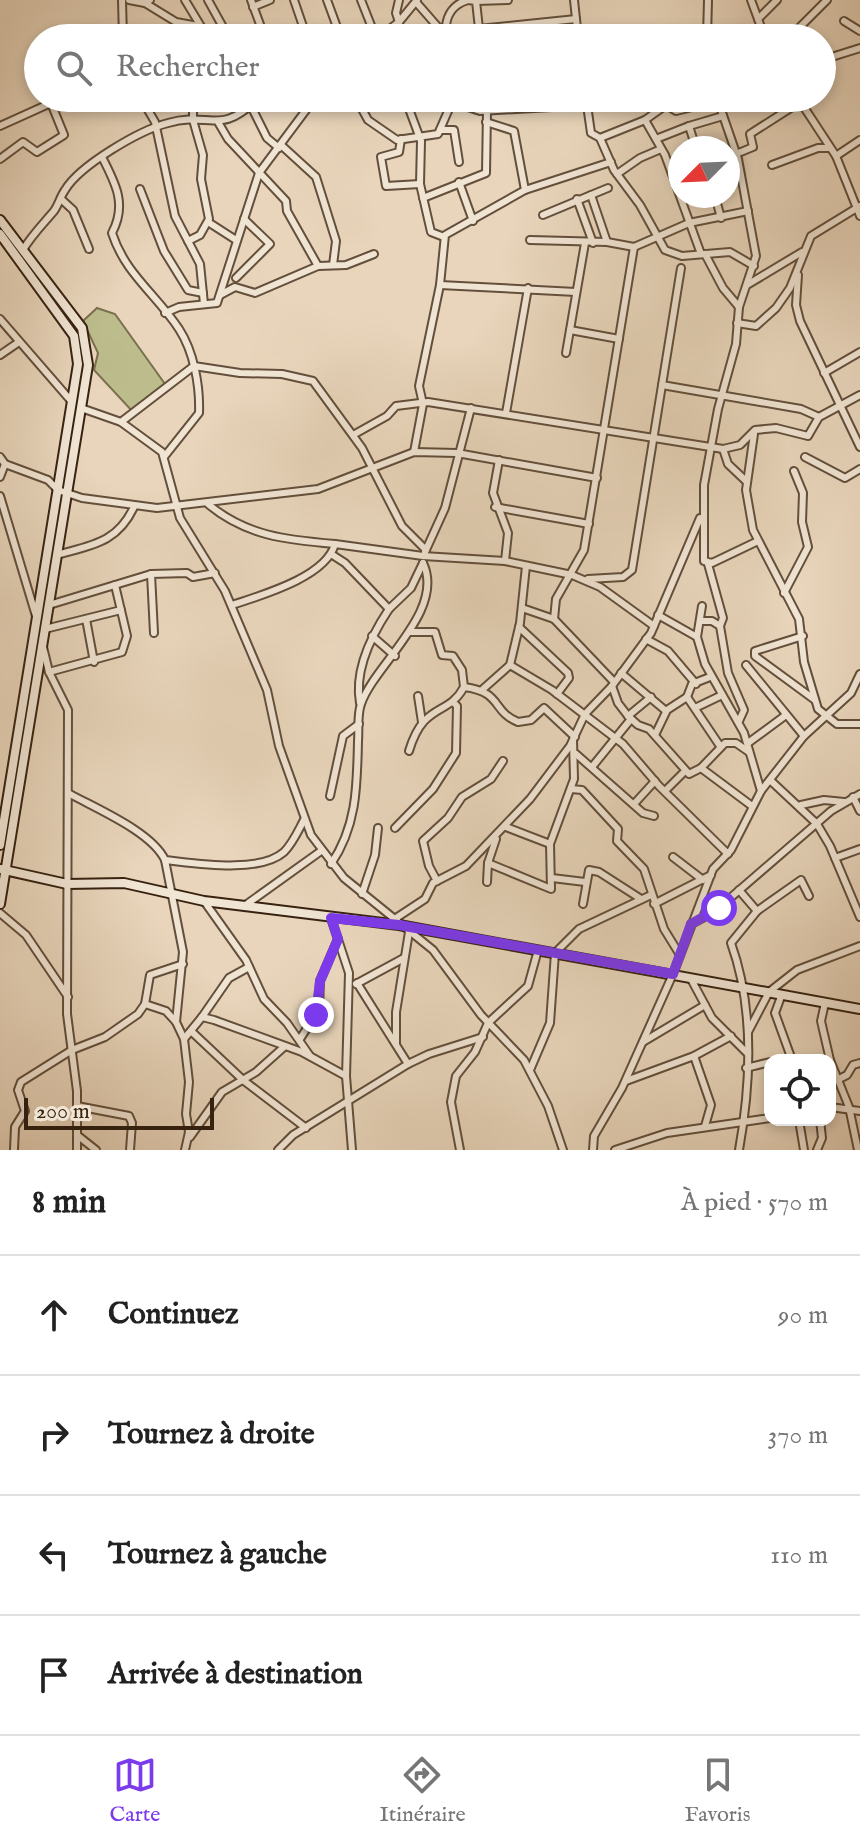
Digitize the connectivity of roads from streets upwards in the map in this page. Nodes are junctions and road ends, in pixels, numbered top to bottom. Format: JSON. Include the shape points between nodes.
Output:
{"nodes":[{"id":1,"x":122,"y":0,"type":"edge"},
{"id":2,"x":129,"y":0,"type":"edge"},
{"id":3,"x":185,"y":0,"type":"edge"},
{"id":4,"x":208,"y":0,"type":"edge"},
{"id":5,"x":270,"y":0,"type":"edge"},
{"id":6,"x":294,"y":0,"type":"edge"},
{"id":7,"x":327,"y":0,"type":"edge"},
{"id":8,"x":361,"y":0,"type":"edge"},
{"id":9,"x":391,"y":0,"type":"edge"},
{"id":10,"x":399,"y":0,"type":"edge"},
{"id":11,"x":468,"y":0,"type":"edge"},
{"id":12,"x":508,"y":0,"type":"edge"},
{"id":13,"x":574,"y":0,"type":"edge"},
{"id":14,"x":708,"y":0,"type":"edge"},
{"id":15,"x":751,"y":0,"type":"edge"},
{"id":16,"x":777,"y":0,"type":"edge"},
{"id":17,"x":827,"y":0,"type":"edge"},
{"id":18,"x":416,"y":1,"type":"edge"},
{"id":19,"x":476,"y":1,"type":"edge"},
{"id":20,"x":148,"y":2,"type":"edge"},
{"id":21,"x":252,"y":3,"type":"edge"},
{"id":22,"x":396,"y":13,"type":"junction"},
{"id":23,"x":576,"y":19,"type":"junction"},
{"id":24,"x":758,"y":19,"type":"junction"},
{"id":25,"x":844,"y":21,"type":"dead end"},
{"id":26,"x":399,"y":22,"type":"joint"},
{"id":27,"x":123,"y":24,"type":"edge"},
{"id":28,"x":183,"y":24,"type":"edge"},
{"id":29,"x":197,"y":24,"type":"edge"},
{"id":30,"x":221,"y":24,"type":"edge"},
{"id":31,"x":260,"y":24,"type":"edge"},
{"id":32,"x":302,"y":24,"type":"edge"},
{"id":33,"x":336,"y":24,"type":"edge"},
{"id":34,"x":371,"y":24,"type":"edge"},
{"id":35,"x":435,"y":24,"type":"edge"},
{"id":36,"x":448,"y":24,"type":"edge"},
{"id":37,"x":478,"y":24,"type":"edge"},
{"id":38,"x":528,"y":24,"type":"edge"},
{"id":39,"x":577,"y":24,"type":"edge"},
{"id":40,"x":707,"y":24,"type":"edge"},
{"id":41,"x":760,"y":24,"type":"edge"},
{"id":42,"x":803,"y":24,"type":"edge"},
{"id":43,"x":860,"y":31,"type":"edge"},
{"id":44,"x":860,"y":48,"type":"edge"},
{"id":45,"x":836,"y":56,"type":"edge"},
{"id":46,"x":31,"y":112,"type":"edge"},
{"id":47,"x":55,"y":112,"type":"edge"},
{"id":48,"x":148,"y":112,"type":"edge"},
{"id":49,"x":193,"y":112,"type":"edge"},
{"id":50,"x":244,"y":112,"type":"edge"},
{"id":51,"x":254,"y":112,"type":"edge"},
{"id":52,"x":305,"y":112,"type":"edge"},
{"id":53,"x":364,"y":112,"type":"edge"},
{"id":54,"x":410,"y":112,"type":"edge"},
{"id":55,"x":447,"y":112,"type":"edge"},
{"id":56,"x":487,"y":112,"type":"edge"},
{"id":57,"x":588,"y":112,"type":"edge"},
{"id":58,"x":656,"y":112,"type":"edge"},
{"id":59,"x":722,"y":112,"type":"edge"},
{"id":60,"x":782,"y":112,"type":"edge"},
{"id":61,"x":807,"y":112,"type":"edge"},
{"id":62,"x":723,"y":116,"type":"junction"},
{"id":63,"x":193,"y":120,"type":"junction"},
{"id":64,"x":645,"y":120,"type":"junction"},
{"id":65,"x":218,"y":122,"type":"junction"},
{"id":66,"x":486,"y":122,"type":"junction"},
{"id":67,"x":0,"y":126,"type":"edge"},
{"id":68,"x":689,"y":126,"type":"junction"},
{"id":69,"x":156,"y":127,"type":"junction"},
{"id":70,"x":440,"y":130,"type":"junction"},
{"id":71,"x":419,"y":136,"type":"junction"},
{"id":72,"x":692,"y":136,"type":"edge"},
{"id":73,"x":730,"y":136,"type":"edge"},
{"id":74,"x":600,"y":138,"type":"junction"},
{"id":75,"x":401,"y":139,"type":"junction"},
{"id":76,"x":656,"y":139,"type":"junction"},
{"id":77,"x":860,"y":140,"type":"edge"},
{"id":78,"x":280,"y":147,"type":"junction"},
{"id":79,"x":830,"y":148,"type":"junction"},
{"id":80,"x":661,"y":149,"type":"junction"},
{"id":81,"x":740,"y":152,"type":"edge"},
{"id":82,"x":836,"y":156,"type":"junction"},
{"id":83,"x":102,"y":157,"type":"junction"},
{"id":84,"x":0,"y":159,"type":"edge"},
{"id":85,"x":459,"y":162,"type":"dead end"},
{"id":86,"x":611,"y":162,"type":"junction"},
{"id":87,"x":772,"y":165,"type":"dead end"},
{"id":88,"x":259,"y":173,"type":"junction"},
{"id":89,"x":740,"y":173,"type":"edge"},
{"id":90,"x":617,"y":174,"type":"junction"},
{"id":91,"x":459,"y":182,"type":"junction"},
{"id":92,"x":420,"y":184,"type":"junction"},
{"id":93,"x":608,"y":188,"type":"dead end"},
{"id":94,"x":140,"y":189,"type":"dead end"},
{"id":95,"x":525,"y":190,"type":"junction"},
{"id":96,"x":591,"y":195,"type":"junction"},
{"id":97,"x":423,"y":198,"type":"junction"},
{"id":98,"x":61,"y":199,"type":"junction"},
{"id":99,"x":577,"y":199,"type":"junction"},
{"id":100,"x":858,"y":207,"type":"edge"},
{"id":101,"x":718,"y":208,"type":"edge"},
{"id":102,"x":748,"y":211,"type":"junction"},
{"id":103,"x":543,"y":215,"type":"dead end"},
{"id":104,"x":860,"y":216,"type":"edge"},
{"id":105,"x":721,"y":218,"type":"junction"},
{"id":106,"x":244,"y":219,"type":"junction"},
{"id":107,"x":0,"y":220,"type":"edge"},
{"id":108,"x":473,"y":221,"type":"junction"},
{"id":109,"x":208,"y":222,"type":"junction"},
{"id":110,"x":689,"y":223,"type":"junction"},
{"id":111,"x":0,"y":234,"type":"edge"},
{"id":112,"x":444,"y":237,"type":"junction"},
{"id":113,"x":656,"y":237,"type":"junction"},
{"id":114,"x":236,"y":240,"type":"junction"},
{"id":115,"x":530,"y":240,"type":"dead end"},
{"id":116,"x":188,"y":241,"type":"junction"},
{"id":117,"x":607,"y":242,"type":"junction"},
{"id":118,"x":589,"y":243,"type":"junction"},
{"id":119,"x":634,"y":247,"type":"junction"},
{"id":120,"x":89,"y":249,"type":"dead end"},
{"id":121,"x":23,"y":250,"type":"junction"},
{"id":122,"x":802,"y":252,"type":"junction"},
{"id":123,"x":374,"y":254,"type":"dead end"},
{"id":124,"x":703,"y":254,"type":"junction"},
{"id":125,"x":333,"y":265,"type":"junction"},
{"id":126,"x":318,"y":266,"type":"junction"},
{"id":127,"x":754,"y":266,"type":"junction"},
{"id":128,"x":681,"y":268,"type":"dead end"},
{"id":129,"x":798,"y":275,"type":"junction"},
{"id":130,"x":236,"y":278,"type":"dead end"},
{"id":131,"x":440,"y":285,"type":"junction"},
{"id":132,"x":747,"y":285,"type":"junction"},
{"id":133,"x":528,"y":288,"type":"junction"},
{"id":134,"x":576,"y":292,"type":"junction"},
{"id":135,"x":203,"y":293,"type":"junction"},
{"id":136,"x":220,"y":295,"type":"junction"},
{"id":137,"x":204,"y":304,"type":"junction"},
{"id":138,"x":739,"y":307,"type":"junction"},
{"id":139,"x":165,"y":313,"type":"junction"},
{"id":140,"x":0,"y":319,"type":"edge"},
{"id":141,"x":737,"y":323,"type":"junction"},
{"id":142,"x":570,"y":330,"type":"junction"},
{"id":143,"x":619,"y":339,"type":"junction"},
{"id":144,"x":19,"y":342,"type":"junction"},
{"id":145,"x":860,"y":352,"type":"edge"},
{"id":146,"x":566,"y":353,"type":"dead end"},
{"id":147,"x":0,"y":355,"type":"edge"},
{"id":148,"x":194,"y":366,"type":"junction"},
{"id":149,"x":824,"y":373,"type":"junction"},
{"id":150,"x":662,"y":385,"type":"junction"},
{"id":151,"x":860,"y":395,"type":"edge"},
{"id":152,"x":721,"y":398,"type":"junction"},
{"id":153,"x":72,"y":402,"type":"junction"},
{"id":154,"x":423,"y":404,"type":"junction"},
{"id":155,"x":81,"y":408,"type":"junction"},
{"id":156,"x":471,"y":408,"type":"junction"},
{"id":157,"x":839,"y":408,"type":"junction"},
{"id":158,"x":506,"y":413,"type":"junction"},
{"id":159,"x":819,"y":417,"type":"junction"},
{"id":160,"x":121,"y":422,"type":"junction"},
{"id":161,"x":605,"y":429,"type":"junction"},
{"id":162,"x":755,"y":430,"type":"junction"},
{"id":163,"x":353,"y":435,"type":"junction"},
{"id":164,"x":858,"y":438,"type":"edge"},
{"id":165,"x":653,"y":439,"type":"junction"},
{"id":166,"x":860,"y":447,"type":"edge"},
{"id":167,"x":713,"y":448,"type":"junction"},
{"id":168,"x":723,"y":449,"type":"junction"},
{"id":169,"x":414,"y":452,"type":"junction"},
{"id":170,"x":457,"y":453,"type":"junction"},
{"id":171,"x":164,"y":457,"type":"junction"},
{"id":172,"x":805,"y":457,"type":"dead end"},
{"id":173,"x":3,"y":460,"type":"edge"},
{"id":174,"x":499,"y":460,"type":"junction"},
{"id":175,"x":373,"y":468,"type":"junction"},
{"id":176,"x":860,"y":469,"type":"edge"},
{"id":177,"x":794,"y":471,"type":"dead end"},
{"id":178,"x":0,"y":477,"type":"edge"},
{"id":179,"x":597,"y":478,"type":"junction"},
{"id":180,"x":746,"y":481,"type":"junction"},
{"id":181,"x":62,"y":492,"type":"junction"},
{"id":182,"x":0,"y":496,"type":"edge"},
{"id":183,"x":208,"y":504,"type":"junction"},
{"id":184,"x":134,"y":507,"type":"junction"},
{"id":185,"x":495,"y":507,"type":"junction"},
{"id":186,"x":177,"y":508,"type":"junction"},
{"id":187,"x":702,"y":511,"type":"junction"},
{"id":188,"x":589,"y":524,"type":"junction"},
{"id":189,"x":758,"y":541,"type":"junction"},
{"id":190,"x":335,"y":544,"type":"junction"},
{"id":191,"x":331,"y":554,"type":"junction"},
{"id":192,"x":57,"y":555,"type":"junction"},
{"id":193,"x":424,"y":557,"type":"junction"},
{"id":194,"x":505,"y":561,"type":"junction"},
{"id":195,"x":708,"y":564,"type":"junction"},
{"id":196,"x":526,"y":566,"type":"junction"},
{"id":197,"x":215,"y":573,"type":"junction"},
{"id":198,"x":151,"y":574,"type":"junction"},
{"id":199,"x":572,"y":575,"type":"junction"},
{"id":200,"x":584,"y":579,"type":"junction"},
{"id":201,"x":115,"y":585,"type":"junction"},
{"id":202,"x":784,"y":593,"type":"junction"},
{"id":203,"x":49,"y":605,"type":"junction"},
{"id":204,"x":232,"y":605,"type":"junction"},
{"id":205,"x":702,"y":606,"type":"dead end"},
{"id":206,"x":522,"y":608,"type":"junction"},
{"id":207,"x":389,"y":609,"type":"junction"},
{"id":208,"x":121,"y":610,"type":"junction"},
{"id":209,"x":658,"y":615,"type":"junction"},
{"id":210,"x":86,"y":619,"type":"junction"},
{"id":211,"x":554,"y":619,"type":"junction"},
{"id":212,"x":37,"y":621,"type":"junction"},
{"id":213,"x":700,"y":621,"type":"junction"},
{"id":214,"x":654,"y":626,"type":"junction"},
{"id":215,"x":720,"y":626,"type":"junction"},
{"id":216,"x":519,"y":627,"type":"junction"},
{"id":217,"x":45,"y":629,"type":"junction"},
{"id":218,"x":409,"y":632,"type":"junction"},
{"id":219,"x":154,"y":633,"type":"dead end"},
{"id":220,"x":372,"y":636,"type":"junction"},
{"id":221,"x":803,"y":636,"type":"junction"},
{"id":222,"x":697,"y":637,"type":"junction"},
{"id":223,"x":646,"y":639,"type":"junction"},
{"id":224,"x":43,"y":643,"type":"junction"},
{"id":225,"x":395,"y":656,"type":"junction"},
{"id":226,"x":94,"y":662,"type":"junction"},
{"id":227,"x":510,"y":665,"type":"junction"},
{"id":228,"x":746,"y":665,"type":"dead end"},
{"id":229,"x":49,"y":672,"type":"junction"},
{"id":230,"x":621,"y":673,"type":"junction"},
{"id":231,"x":860,"y":674,"type":"edge"},
{"id":232,"x":710,"y":677,"type":"junction"},
{"id":233,"x":613,"y":684,"type":"junction"},
{"id":234,"x":696,"y":684,"type":"junction"},
{"id":235,"x":464,"y":687,"type":"junction"},
{"id":236,"x":483,"y":689,"type":"junction"},
{"id":237,"x":557,"y":694,"type":"junction"},
{"id":238,"x":418,"y":696,"type":"dead end"},
{"id":239,"x":720,"y":696,"type":"junction"},
{"id":240,"x":651,"y":697,"type":"junction"},
{"id":241,"x":687,"y":697,"type":"junction"},
{"id":242,"x":815,"y":700,"type":"junction"},
{"id":243,"x":453,"y":702,"type":"junction"},
{"id":244,"x":361,"y":705,"type":"junction"},
{"id":245,"x":695,"y":708,"type":"junction"},
{"id":246,"x":666,"y":711,"type":"junction"},
{"id":247,"x":585,"y":714,"type":"junction"},
{"id":248,"x":786,"y":715,"type":"junction"},
{"id":249,"x":824,"y":716,"type":"junction"},
{"id":250,"x":630,"y":717,"type":"junction"},
{"id":251,"x":739,"y":721,"type":"junction"},
{"id":252,"x":422,"y":722,"type":"junction"},
{"id":253,"x":859,"y":723,"type":"edge"},
{"id":254,"x":359,"y":724,"type":"junction"},
{"id":255,"x":655,"y":735,"type":"junction"},
{"id":256,"x":613,"y":736,"type":"junction"},
{"id":257,"x":804,"y":736,"type":"junction"},
{"id":258,"x":574,"y":739,"type":"junction"},
{"id":259,"x":748,"y":743,"type":"junction"},
{"id":260,"x":720,"y":746,"type":"junction"},
{"id":261,"x":409,"y":751,"type":"dead end"},
{"id":262,"x":749,"y":752,"type":"junction"},
{"id":263,"x":576,"y":754,"type":"junction"},
{"id":264,"x":503,"y":761,"type":"dead end"},
{"id":265,"x":592,"y":767,"type":"junction"},
{"id":266,"x":701,"y":768,"type":"junction"},
{"id":267,"x":685,"y":771,"type":"junction"},
{"id":268,"x":770,"y":780,"type":"junction"},
{"id":269,"x":655,"y":781,"type":"junction"},
{"id":270,"x":571,"y":789,"type":"junction"},
{"id":271,"x":665,"y":791,"type":"junction"},
{"id":272,"x":761,"y":791,"type":"junction"},
{"id":273,"x":70,"y":794,"type":"junction"},
{"id":274,"x":330,"y":796,"type":"dead end"},
{"id":275,"x":857,"y":796,"type":"edge"},
{"id":276,"x":844,"y":802,"type":"junction"},
{"id":277,"x":634,"y":804,"type":"junction"},
{"id":278,"x":752,"y":806,"type":"junction"},
{"id":279,"x":800,"y":806,"type":"junction"},
{"id":280,"x":860,"y":811,"type":"edge"},
{"id":281,"x":654,"y":816,"type":"dead end"},
{"id":282,"x":304,"y":820,"type":"junction"},
{"id":283,"x":817,"y":824,"type":"junction"},
{"id":284,"x":506,"y":827,"type":"junction"},
{"id":285,"x":378,"y":828,"type":"dead end"},
{"id":286,"x":395,"y":828,"type":"dead end"},
{"id":287,"x":496,"y":837,"type":"junction"},
{"id":288,"x":550,"y":844,"type":"junction"},
{"id":289,"x":0,"y":845,"type":"edge"},
{"id":290,"x":860,"y":849,"type":"edge"},
{"id":291,"x":321,"y":851,"type":"junction"},
{"id":292,"x":728,"y":854,"type":"junction"},
{"id":293,"x":673,"y":857,"type":"dead end"},
{"id":294,"x":835,"y":858,"type":"junction"},
{"id":295,"x":165,"y":860,"type":"junction"},
{"id":296,"x":488,"y":863,"type":"junction"},
{"id":297,"x":331,"y":864,"type":"junction"},
{"id":298,"x":3,"y":869,"type":"edge"},
{"id":299,"x":711,"y":875,"type":"junction"},
{"id":300,"x":552,"y":878,"type":"junction"},
{"id":301,"x":703,"y":880,"type":"junction"},
{"id":302,"x":437,"y":881,"type":"junction"},
{"id":303,"x":487,"y":882,"type":"dead end"},
{"id":304,"x":585,"y":882,"type":"junction"},
{"id":305,"x":67,"y":884,"type":"junction"},
{"id":306,"x":739,"y":890,"type":"junction"},
{"id":307,"x":173,"y":893,"type":"junction"},
{"id":308,"x":362,"y":894,"type":"junction"},
{"id":309,"x":651,"y":895,"type":"junction"},
{"id":310,"x":809,"y":896,"type":"dead end"},
{"id":311,"x":641,"y":899,"type":"junction"},
{"id":312,"x":204,"y":901,"type":"junction"},
{"id":313,"x":0,"y":904,"type":"edge"},
{"id":314,"x":247,"y":904,"type":"junction"},
{"id":315,"x":583,"y":904,"type":"dead end"},
{"id":316,"x":654,"y":904,"type":"junction"},
{"id":317,"x":757,"y":911,"type":"junction"},
{"id":318,"x":0,"y":913,"type":"edge"},
{"id":319,"x":859,"y":914,"type":"edge"},
{"id":320,"x":331,"y":918,"type":"junction"},
{"id":321,"x":396,"y":922,"type":"junction"},
{"id":322,"x":691,"y":924,"type":"junction"},
{"id":323,"x":409,"y":932,"type":"junction"},
{"id":324,"x":338,"y":939,"type":"junction"},
{"id":325,"x":860,"y":946,"type":"edge"},
{"id":326,"x":538,"y":950,"type":"junction"},
{"id":327,"x":555,"y":953,"type":"junction"},
{"id":328,"x":680,"y":955,"type":"junction"},
{"id":329,"x":404,"y":958,"type":"junction"},
{"id":330,"x":183,"y":964,"type":"junction"},
{"id":331,"x":249,"y":967,"type":"junction"},
{"id":332,"x":673,"y":974,"type":"junction"},
{"id":333,"x":691,"y":979,"type":"junction"},
{"id":334,"x":357,"y":983,"type":"junction"},
{"id":335,"x":350,"y":988,"type":"junction"},
{"id":336,"x":744,"y":989,"type":"junction"},
{"id":337,"x":769,"y":992,"type":"junction"},
{"id":338,"x":782,"y":994,"type":"junction"},
{"id":339,"x":68,"y":997,"type":"junction"},
{"id":340,"x":825,"y":1003,"type":"junction"},
{"id":341,"x":145,"y":1004,"type":"junction"},
{"id":342,"x":705,"y":1005,"type":"junction"},
{"id":343,"x":860,"y":1009,"type":"edge"},
{"id":344,"x":202,"y":1017,"type":"junction"},
{"id":345,"x":176,"y":1022,"type":"junction"},
{"id":346,"x":488,"y":1023,"type":"junction"},
{"id":347,"x":191,"y":1031,"type":"junction"},
{"id":348,"x":748,"y":1032,"type":"junction"},
{"id":349,"x":731,"y":1036,"type":"junction"},
{"id":350,"x":483,"y":1037,"type":"junction"},
{"id":351,"x":184,"y":1039,"type":"junction"},
{"id":352,"x":300,"y":1039,"type":"junction"},
{"id":353,"x":643,"y":1042,"type":"junction"},
{"id":354,"x":396,"y":1044,"type":"junction"},
{"id":355,"x":284,"y":1047,"type":"junction"},
{"id":356,"x":72,"y":1050,"type":"junction"},
{"id":357,"x":747,"y":1053,"type":"junction"},
{"id":358,"x":790,"y":1054,"type":"edge"},
{"id":359,"x":828,"y":1054,"type":"edge"},
{"id":360,"x":310,"y":1056,"type":"junction"},
{"id":361,"x":694,"y":1056,"type":"junction"},
{"id":362,"x":860,"y":1063,"type":"edge"},
{"id":363,"x":408,"y":1064,"type":"junction"},
{"id":364,"x":764,"y":1064,"type":"edge"},
{"id":365,"x":746,"y":1068,"type":"junction"},
{"id":366,"x":530,"y":1070,"type":"junction"},
{"id":367,"x":346,"y":1076,"type":"junction"},
{"id":368,"x":243,"y":1080,"type":"junction"},
{"id":369,"x":837,"y":1080,"type":"joint"},
{"id":370,"x":626,"y":1081,"type":"junction"},
{"id":371,"x":347,"y":1104,"type":"junction"},
{"id":372,"x":77,"y":1106,"type":"junction"},
{"id":373,"x":836,"y":1107,"type":"edge"},
{"id":374,"x":849,"y":1107,"type":"junction"},
{"id":375,"x":860,"y":1111,"type":"edge"},
{"id":376,"x":764,"y":1119,"type":"edge"},
{"id":377,"x":744,"y":1123,"type":"junction"},
{"id":378,"x":705,"y":1126,"type":"junction"},
{"id":379,"x":800,"y":1126,"type":"edge"},
{"id":380,"x":821,"y":1126,"type":"edge"},
{"id":381,"x":306,"y":1128,"type":"junction"},
{"id":382,"x":76,"y":1135,"type":"junction"},
{"id":383,"x":189,"y":1140,"type":"junction"},
{"id":384,"x":14,"y":1150,"type":"edge"},
{"id":385,"x":77,"y":1150,"type":"edge"},
{"id":386,"x":96,"y":1150,"type":"edge"},
{"id":387,"x":130,"y":1150,"type":"edge"},
{"id":388,"x":185,"y":1150,"type":"edge"},
{"id":389,"x":278,"y":1150,"type":"edge"},
{"id":390,"x":352,"y":1150,"type":"edge"},
{"id":391,"x":460,"y":1150,"type":"edge"},
{"id":392,"x":563,"y":1150,"type":"edge"},
{"id":393,"x":593,"y":1150,"type":"edge"},
{"id":394,"x":615,"y":1150,"type":"edge"},
{"id":395,"x":739,"y":1150,"type":"edge"},
{"id":396,"x":804,"y":1150,"type":"edge"},
{"id":397,"x":817,"y":1150,"type":"edge"},
{"id":398,"x":858,"y":1150,"type":"edge"}],
"edges":[{"from":1,"to":27,"type":"street"},
{"from":2,"to":20,"type":"street"},
{"from":3,"to":29,"type":"street"},
{"from":4,"to":30,"type":"street"},
{"from":5,"to":21,"type":"street"},
{"from":6,"to":32,"type":"street"},
{"from":7,"to":33,"type":"street"},
{"from":8,"to":34,"type":"street"},
{"from":9,"to":22,"type":"street"},
{"from":10,"to":22,"type":"street"},
{"from":11,"to":19,"type":"street"},
{"from":11,"to":36,"type":"street","via":[[450,13]]},
{"from":12,"to":19,"type":"street"},
{"from":13,"to":23,"type":"street"},
{"from":14,"to":40,"type":"street"},
{"from":15,"to":24,"type":"street"},
{"from":16,"to":24,"type":"street"},
{"from":17,"to":42,"type":"street"},
{"from":18,"to":26,"type":"street"},
{"from":18,"to":35,"type":"street"},
{"from":19,"to":37,"type":"street"},
{"from":20,"to":28,"type":"street"},
{"from":21,"to":31,"type":"street"},
{"from":22,"to":26,"type":"street"},
{"from":23,"to":38,"type":"street"},
{"from":23,"to":39,"type":"street"},
{"from":24,"to":41,"type":"street"},
{"from":25,"to":43,"type":"street"},
{"from":44,"to":45,"type":"street"},
{"from":46,"to":67,"type":"street"},
{"from":47,"to":84,"type":"street","via":[[63,137],[37,152],[23,142]]},
{"from":48,"to":69,"type":"street"},
{"from":49,"to":63,"type":"street"},
{"from":50,"to":65,"type":"street"},
{"from":51,"to":78,"type":"street","via":[[268,140]]},
{"from":52,"to":78,"type":"street"},
{"from":53,"to":75,"type":"street","via":[[388,136]]},
{"from":54,"to":71,"type":"street"},
{"from":55,"to":70,"type":"street"},
{"from":56,"to":66,"type":"street"},
{"from":57,"to":74,"type":"street","via":[[591,133]]},
{"from":58,"to":64,"type":"street"},
{"from":59,"to":62,"type":"street"},
{"from":60,"to":81,"type":"street","via":[[750,134],[753,147]]},
{"from":61,"to":79,"type":"street"},
{"from":62,"to":68,"type":"street"},
{"from":62,"to":73,"type":"street"},
{"from":63,"to":65,"type":"street"},
{"from":63,"to":69,"type":"street"},
{"from":63,"to":109,"type":"street","via":[[203,155]]},
{"from":64,"to":74,"type":"street"},
{"from":64,"to":76,"type":"street"},
{"from":65,"to":88,"type":"street"},
{"from":66,"to":91,"type":"street","via":[[486,173]]},
{"from":66,"to":95,"type":"street","via":[[514,131]]},
{"from":68,"to":72,"type":"street"},
{"from":68,"to":76,"type":"street"},
{"from":69,"to":83,"type":"street"},
{"from":69,"to":116,"type":"street","via":[[169,199]]},
{"from":70,"to":71,"type":"street"},
{"from":70,"to":85,"type":"street","via":[[453,129]]},
{"from":71,"to":75,"type":"street"},
{"from":71,"to":92,"type":"street"},
{"from":74,"to":86,"type":"street"},
{"from":75,"to":92,"type":"street","via":[[399,152],[381,157],[386,186]]},
{"from":76,"to":80,"type":"street"},
{"from":77,"to":82,"type":"street"},
{"from":78,"to":88,"type":"street"},
{"from":78,"to":125,"type":"street","via":[[316,177],[336,241]]},
{"from":79,"to":82,"type":"street"},
{"from":79,"to":87,"type":"street"},
{"from":80,"to":90,"type":"street"},
{"from":80,"to":110,"type":"street"},
{"from":82,"to":100,"type":"street"},
{"from":83,"to":98,"type":"street","via":[[68,186]]},
{"from":83,"to":139,"type":"street","via":[[121,203],[112,233],[121,258]]},
{"from":86,"to":90,"type":"street"},
{"from":86,"to":95,"type":"street"},
{"from":88,"to":106,"type":"street"},
{"from":88,"to":126,"type":"street","via":[[286,201]]},
{"from":89,"to":102,"type":"street"},
{"from":90,"to":113,"type":"street"},
{"from":91,"to":97,"type":"street"},
{"from":91,"to":108,"type":"street"},
{"from":92,"to":97,"type":"street"},
{"from":93,"to":96,"type":"street"},
{"from":94,"to":135,"type":"street","via":[[175,272],[188,290]]},
{"from":95,"to":108,"type":"street"},
{"from":96,"to":99,"type":"street"},
{"from":96,"to":117,"type":"street"},
{"from":97,"to":112,"type":"street","via":[[431,232]]},
{"from":98,"to":120,"type":"street","via":[[73,210]]},
{"from":98,"to":121,"type":"street"},
{"from":99,"to":103,"type":"street"},
{"from":99,"to":118,"type":"street"},
{"from":100,"to":104,"type":"street"},
{"from":100,"to":122,"type":"street","via":[[820,228]]},
{"from":101,"to":105,"type":"street"},
{"from":102,"to":105,"type":"street"},
{"from":102,"to":127,"type":"street","via":[[756,246]]},
{"from":105,"to":110,"type":"street"},
{"from":106,"to":114,"type":"street"},
{"from":106,"to":130,"type":"street","via":[[270,244]]},
{"from":107,"to":121,"type":"street"},
{"from":108,"to":112,"type":"street"},
{"from":109,"to":114,"type":"street"},
{"from":109,"to":116,"type":"street"},
{"from":110,"to":113,"type":"street"},
{"from":110,"to":124,"type":"street"},
{"from":111,"to":153,"type":"street","via":[[74,336],[78,364]]},
{"from":112,"to":131,"type":"street"},
{"from":113,"to":119,"type":"street"},
{"from":113,"to":124,"type":"street","via":[[671,253]]},
{"from":114,"to":136,"type":"street"},
{"from":115,"to":118,"type":"street"},
{"from":116,"to":135,"type":"street","via":[[200,264]]},
{"from":117,"to":118,"type":"street"},
{"from":117,"to":119,"type":"street"},
{"from":118,"to":134,"type":"street"},
{"from":119,"to":143,"type":"street"},
{"from":121,"to":155,"type":"street","via":[[85,335],[88,365]]},
{"from":122,"to":129,"type":"street"},
{"from":122,"to":132,"type":"street"},
{"from":123,"to":125,"type":"street"},
{"from":124,"to":127,"type":"street","via":[[730,252]]},
{"from":124,"to":138,"type":"street"},
{"from":125,"to":126,"type":"street"},
{"from":126,"to":136,"type":"street","via":[[262,291],[235,287]]},
{"from":127,"to":132,"type":"street"},
{"from":128,"to":150,"type":"street"},
{"from":129,"to":141,"type":"street","via":[[766,319],[756,326]]},
{"from":129,"to":149,"type":"street","via":[[797,313]]},
{"from":131,"to":133,"type":"street"},
{"from":131,"to":154,"type":"street","via":[[419,386]]},
{"from":132,"to":138,"type":"street"},
{"from":133,"to":134,"type":"street"},
{"from":133,"to":158,"type":"street"},
{"from":134,"to":142,"type":"street"},
{"from":135,"to":137,"type":"street"},
{"from":136,"to":137,"type":"street","via":[[216,304]]},
{"from":137,"to":139,"type":"street"},
{"from":138,"to":141,"type":"street"},
{"from":139,"to":148,"type":"street","via":[[179,329]]},
{"from":140,"to":144,"type":"street"},
{"from":141,"to":152,"type":"street"},
{"from":142,"to":143,"type":"street"},
{"from":142,"to":146,"type":"street"},
{"from":143,"to":161,"type":"street"},
{"from":144,"to":147,"type":"street"},
{"from":144,"to":153,"type":"street"},
{"from":145,"to":149,"type":"street"},
{"from":148,"to":160,"type":"street"},
{"from":148,"to":163,"type":"street","via":[[310,380]]},
{"from":148,"to":171,"type":"street","via":[[199,413]]},
{"from":149,"to":157,"type":"street"},
{"from":150,"to":152,"type":"street"},
{"from":150,"to":165,"type":"street"},
{"from":151,"to":157,"type":"street"},
{"from":152,"to":159,"type":"street","via":[[801,409]]},
{"from":152,"to":167,"type":"street"},
{"from":153,"to":181,"type":"street"},
{"from":154,"to":156,"type":"street"},
{"from":154,"to":163,"type":"street","via":[[396,406]]},
{"from":154,"to":169,"type":"street"},
{"from":155,"to":160,"type":"street"},
{"from":155,"to":181,"type":"street"},
{"from":156,"to":158,"type":"street"},
{"from":156,"to":170,"type":"street"},
{"from":157,"to":159,"type":"street"},
{"from":157,"to":164,"type":"street"},
{"from":158,"to":161,"type":"street"},
{"from":159,"to":162,"type":"street","via":[[808,436],[776,428]]},
{"from":160,"to":171,"type":"street","via":[[154,443]]},
{"from":161,"to":165,"type":"street"},
{"from":161,"to":179,"type":"street"},
{"from":162,"to":168,"type":"street","via":[[740,445]]},
{"from":162,"to":180,"type":"street"},
{"from":163,"to":175,"type":"street"},
{"from":164,"to":166,"type":"street"},
{"from":165,"to":167,"type":"street"},
{"from":165,"to":200,"type":"street","via":[[632,570],[623,577]]},
{"from":167,"to":168,"type":"street"},
{"from":167,"to":187,"type":"street"},
{"from":168,"to":180,"type":"street","via":[[728,464]]},
{"from":169,"to":170,"type":"street"},
{"from":169,"to":175,"type":"street"},
{"from":170,"to":174,"type":"street"},
{"from":170,"to":193,"type":"street","via":[[445,508]]},
{"from":171,"to":186,"type":"street"},
{"from":172,"to":176,"type":"street","via":[[844,478]]},
{"from":173,"to":178,"type":"street"},
{"from":173,"to":181,"type":"street"},
{"from":174,"to":179,"type":"street"},
{"from":174,"to":185,"type":"street"},
{"from":175,"to":183,"type":"street","via":[[318,489]]},
{"from":175,"to":193,"type":"street"},
{"from":177,"to":202,"type":"street","via":[[803,493],[808,547]]},
{"from":179,"to":188,"type":"street"},
{"from":180,"to":189,"type":"street","via":[[747,511]]},
{"from":181,"to":184,"type":"street"},
{"from":181,"to":192,"type":"street"},
{"from":181,"to":212,"type":"street"},
{"from":182,"to":212,"type":"street"},
{"from":183,"to":186,"type":"street"},
{"from":183,"to":190,"type":"street","via":[[228,520],[267,537]]},
{"from":184,"to":186,"type":"street"},
{"from":184,"to":192,"type":"street","via":[[118,532]]},
{"from":185,"to":188,"type":"street"},
{"from":185,"to":194,"type":"street","via":[[508,533]]},
{"from":186,"to":197,"type":"street"},
{"from":187,"to":195,"type":"street","via":[[703,557]]},
{"from":187,"to":209,"type":"street"},
{"from":188,"to":199,"type":"street"},
{"from":189,"to":195,"type":"street"},
{"from":189,"to":202,"type":"street"},
{"from":190,"to":191,"type":"street"},
{"from":190,"to":193,"type":"street"},
{"from":191,"to":204,"type":"street","via":[[283,587]]},
{"from":191,"to":207,"type":"street"},
{"from":192,"to":203,"type":"street"},
{"from":193,"to":194,"type":"street"},
{"from":193,"to":207,"type":"street","via":[[411,588]]},
{"from":193,"to":218,"type":"street","via":[[429,579]]},
{"from":194,"to":196,"type":"street"},
{"from":195,"to":215,"type":"street","via":[[723,618]]},
{"from":196,"to":199,"type":"street"},
{"from":196,"to":206,"type":"street"},
{"from":197,"to":198,"type":"street"},
{"from":197,"to":204,"type":"street"},
{"from":198,"to":201,"type":"street"},
{"from":198,"to":219,"type":"street"},
{"from":199,"to":200,"type":"street"},
{"from":199,"to":211,"type":"street","via":[[556,599]]},
{"from":200,"to":214,"type":"street"},
{"from":201,"to":203,"type":"street"},
{"from":201,"to":208,"type":"street"},
{"from":202,"to":221,"type":"street"},
{"from":203,"to":217,"type":"street"},
{"from":204,"to":282,"type":"street","via":[[267,690]]},
{"from":205,"to":213,"type":"street"},
{"from":206,"to":211,"type":"street"},
{"from":206,"to":216,"type":"street"},
{"from":207,"to":220,"type":"street"},
{"from":208,"to":210,"type":"street"},
{"from":208,"to":226,"type":"street","via":[[127,636],[122,652]]},
{"from":209,"to":214,"type":"street"},
{"from":209,"to":222,"type":"street"},
{"from":210,"to":217,"type":"street"},
{"from":210,"to":226,"type":"street"},
{"from":211,"to":233,"type":"street"},
{"from":212,"to":289,"type":"street"},
{"from":213,"to":215,"type":"street"},
{"from":213,"to":222,"type":"street"},
{"from":214,"to":223,"type":"street"},
{"from":215,"to":251,"type":"street","via":[[728,673],[744,710]]},
{"from":216,"to":227,"type":"street"},
{"from":216,"to":237,"type":"street","via":[[568,673]]},
{"from":217,"to":224,"type":"street"},
{"from":218,"to":225,"type":"street"},
{"from":218,"to":235,"type":"street","via":[[435,632],[442,655],[458,662]]},
{"from":220,"to":225,"type":"street"},
{"from":220,"to":244,"type":"street","via":[[358,681]]},
{"from":221,"to":242,"type":"street"},
{"from":221,"to":242,"type":"street","via":[[755,651],[755,656]]},
{"from":222,"to":232,"type":"street"},
{"from":223,"to":230,"type":"street"},
{"from":223,"to":234,"type":"street","via":[[668,651]]},
{"from":224,"to":229,"type":"street"},
{"from":224,"to":298,"type":"street"},
{"from":225,"to":244,"type":"street"},
{"from":226,"to":229,"type":"street"},
{"from":227,"to":236,"type":"street"},
{"from":227,"to":237,"type":"street"},
{"from":228,"to":248,"type":"street"},
{"from":229,"to":273,"type":"street","via":[[68,710]]},
{"from":230,"to":233,"type":"street"},
{"from":230,"to":240,"type":"street"},
{"from":231,"to":249,"type":"street","via":[[851,693]]},
{"from":232,"to":234,"type":"street"},
{"from":232,"to":239,"type":"street"},
{"from":233,"to":247,"type":"street"},
{"from":233,"to":250,"type":"street","via":[[618,703]]},
{"from":234,"to":241,"type":"street"},
{"from":235,"to":236,"type":"street"},
{"from":235,"to":243,"type":"street"},
{"from":236,"to":258,"type":"street","via":[[512,720],[527,721],[544,708]]},
{"from":237,"to":247,"type":"street"},
{"from":238,"to":252,"type":"street"},
{"from":239,"to":245,"type":"street"},
{"from":239,"to":251,"type":"street"},
{"from":240,"to":246,"type":"street"},
{"from":240,"to":250,"type":"street"},
{"from":241,"to":245,"type":"street"},
{"from":241,"to":246,"type":"street"},
{"from":242,"to":249,"type":"street"},
{"from":243,"to":252,"type":"street"},
{"from":243,"to":286,"type":"street","via":[[456,753],[433,789]]},
{"from":244,"to":254,"type":"street"},
{"from":245,"to":260,"type":"street"},
{"from":246,"to":255,"type":"street"},
{"from":247,"to":256,"type":"street"},
{"from":247,"to":258,"type":"street"},
{"from":248,"to":257,"type":"street"},
{"from":248,"to":259,"type":"street"},
{"from":249,"to":253,"type":"street","via":[[837,724]]},
{"from":249,"to":257,"type":"street"},
{"from":250,"to":255,"type":"street"},
{"from":250,"to":256,"type":"street"},
{"from":251,"to":259,"type":"street"},
{"from":252,"to":261,"type":"street"},
{"from":254,"to":274,"type":"street","via":[[343,736]]},
{"from":254,"to":297,"type":"street","via":[[351,830]]},
{"from":255,"to":267,"type":"street"},
{"from":256,"to":265,"type":"street"},
{"from":256,"to":269,"type":"street"},
{"from":257,"to":268,"type":"street"},
{"from":258,"to":263,"type":"street"},
{"from":258,"to":284,"type":"street"},
{"from":259,"to":262,"type":"street"},
{"from":260,"to":262,"type":"street","via":[[733,743]]},
{"from":260,"to":266,"type":"street"},
{"from":262,"to":272,"type":"street"},
{"from":263,"to":265,"type":"street"},
{"from":263,"to":270,"type":"street"},
{"from":264,"to":302,"type":"street","via":[[491,779],[462,797],[423,841]]},
{"from":265,"to":277,"type":"street"},
{"from":266,"to":267,"type":"street"},
{"from":266,"to":278,"type":"street"},
{"from":267,"to":271,"type":"street"},
{"from":268,"to":272,"type":"street"},
{"from":268,"to":279,"type":"street"},
{"from":269,"to":271,"type":"street"},
{"from":269,"to":277,"type":"street"},
{"from":270,"to":288,"type":"street"},
{"from":270,"to":309,"type":"street","via":[[582,790],[618,829],[617,841],[644,869]]},
{"from":271,"to":292,"type":"street"},
{"from":272,"to":278,"type":"street"},
{"from":273,"to":295,"type":"street","via":[[129,827],[157,847]]},
{"from":273,"to":305,"type":"street"},
{"from":275,"to":276,"type":"street"},
{"from":275,"to":280,"type":"street"},
{"from":276,"to":279,"type":"street"},
{"from":276,"to":283,"type":"street"},
{"from":277,"to":281,"type":"street"},
{"from":278,"to":292,"type":"street"},
{"from":279,"to":283,"type":"street"},
{"from":282,"to":291,"type":"street"},
{"from":282,"to":295,"type":"street","via":[[289,846],[271,858],[222,866]]},
{"from":283,"to":294,"type":"street"},
{"from":283,"to":306,"type":"street"},
{"from":284,"to":287,"type":"street"},
{"from":284,"to":288,"type":"street"},
{"from":285,"to":308,"type":"street"},
{"from":287,"to":296,"type":"street"},
{"from":287,"to":302,"type":"street","via":[[466,866]]},
{"from":288,"to":300,"type":"street"},
{"from":290,"to":294,"type":"street"},
{"from":291,"to":297,"type":"street"},
{"from":291,"to":314,"type":"street"},
{"from":292,"to":299,"type":"street"},
{"from":293,"to":301,"type":"street"},
{"from":294,"to":319,"type":"street"},
{"from":295,"to":307,"type":"street"},
{"from":296,"to":300,"type":"street","via":[[551,889]]},
{"from":296,"to":303,"type":"street"},
{"from":297,"to":308,"type":"street"},
{"from":298,"to":305,"type":"street"},
{"from":298,"to":313,"type":"street"},
{"from":299,"to":301,"type":"street"},
{"from":299,"to":322,"type":"street"},
{"from":300,"to":304,"type":"street"},
{"from":301,"to":316,"type":"street"},
{"from":302,"to":321,"type":"street","via":[[425,899]]},
{"from":304,"to":311,"type":"street","via":[[594,870]]},
{"from":304,"to":315,"type":"street"},
{"from":305,"to":307,"type":"street","via":[[124,883]]},
{"from":305,"to":339,"type":"street"},
{"from":306,"to":317,"type":"street"},
{"from":306,"to":322,"type":"street"},
{"from":307,"to":312,"type":"street"},
{"from":307,"to":330,"type":"street"},
{"from":308,"to":321,"type":"street"},
{"from":309,"to":311,"type":"street"},
{"from":309,"to":316,"type":"street"},
{"from":310,"to":317,"type":"street","via":[[801,880]]},
{"from":311,"to":327,"type":"street","via":[[579,929]]},
{"from":312,"to":314,"type":"street"},
{"from":312,"to":331,"type":"street"},
{"from":314,"to":320,"type":"street"},
{"from":316,"to":328,"type":"street"},
{"from":317,"to":336,"type":"street","via":[[731,943]]},
{"from":318,"to":339,"type":"street","via":[[26,935]]},
{"from":320,"to":321,"type":"street"},
{"from":320,"to":324,"type":"street"},
{"from":321,"to":323,"type":"street"},
{"from":321,"to":326,"type":"street"},
{"from":322,"to":328,"type":"street"},
{"from":323,"to":329,"type":"street"},
{"from":323,"to":346,"type":"street","via":[[445,963]]},
{"from":324,"to":335,"type":"street"},
{"from":324,"to":352,"type":"street","via":[[320,981],[319,1009]]},
{"from":325,"to":337,"type":"street","via":[[808,964]]},
{"from":326,"to":327,"type":"street"},
{"from":326,"to":346,"type":"street","via":[[525,990]]},
{"from":327,"to":332,"type":"street"},
{"from":327,"to":366,"type":"street","via":[[550,1023]]},
{"from":328,"to":332,"type":"street"},
{"from":329,"to":334,"type":"street"},
{"from":329,"to":354,"type":"street"},
{"from":330,"to":341,"type":"street","via":[[150,975]]},
{"from":330,"to":345,"type":"street"},
{"from":331,"to":344,"type":"street","via":[[229,978]]},
{"from":331,"to":352,"type":"street","via":[[264,999]]},
{"from":332,"to":333,"type":"street"},
{"from":332,"to":353,"type":"street"},
{"from":333,"to":336,"type":"street"},
{"from":333,"to":342,"type":"street"},
{"from":334,"to":335,"type":"street"},
{"from":334,"to":354,"type":"street"},
{"from":335,"to":367,"type":"street"},
{"from":336,"to":337,"type":"street"},
{"from":336,"to":348,"type":"street"},
{"from":337,"to":338,"type":"street"},
{"from":337,"to":348,"type":"street"},
{"from":338,"to":340,"type":"street"},
{"from":338,"to":358,"type":"street","via":[[775,1013]]},
{"from":339,"to":356,"type":"street"},
{"from":340,"to":343,"type":"street"},
{"from":340,"to":359,"type":"street","via":[[821,1026]]},
{"from":341,"to":345,"type":"street","via":[[166,1011]]},
{"from":341,"to":356,"type":"street","via":[[105,1037]]},
{"from":342,"to":349,"type":"street"},
{"from":342,"to":353,"type":"street"},
{"from":344,"to":347,"type":"street"},
{"from":344,"to":355,"type":"street"},
{"from":345,"to":351,"type":"street"},
{"from":346,"to":350,"type":"street"},
{"from":346,"to":366,"type":"street"},
{"from":347,"to":351,"type":"street"},
{"from":347,"to":368,"type":"street"},
{"from":348,"to":357,"type":"street"},
{"from":349,"to":357,"type":"street"},
{"from":349,"to":361,"type":"street"},
{"from":350,"to":363,"type":"street"},
{"from":350,"to":391,"type":"street","via":[[452,1090]]},
{"from":351,"to":383,"type":"street"},
{"from":352,"to":360,"type":"street"},
{"from":353,"to":370,"type":"street"},
{"from":354,"to":363,"type":"street"},
{"from":355,"to":360,"type":"street"},
{"from":355,"to":368,"type":"street"},
{"from":356,"to":372,"type":"street"},
{"from":356,"to":384,"type":"street","via":[[18,1086],[25,1111],[15,1127]]},
{"from":357,"to":365,"type":"street"},
{"from":360,"to":367,"type":"street"},
{"from":361,"to":370,"type":"street"},
{"from":361,"to":378,"type":"street","via":[[711,1105]]},
{"from":362,"to":369,"type":"street"},
{"from":363,"to":371,"type":"street"},
{"from":364,"to":365,"type":"street"},
{"from":365,"to":377,"type":"street"},
{"from":366,"to":392,"type":"street"},
{"from":367,"to":371,"type":"street"},
{"from":368,"to":381,"type":"street"},
{"from":368,"to":383,"type":"street","via":[[222,1092]]},
{"from":369,"to":374,"type":"street"},
{"from":370,"to":393,"type":"street","via":[[594,1136]]},
{"from":371,"to":381,"type":"street"},
{"from":371,"to":390,"type":"street"},
{"from":372,"to":382,"type":"street"},
{"from":372,"to":387,"type":"street","via":[[129,1116]]},
{"from":373,"to":374,"type":"street"},
{"from":374,"to":375,"type":"street"},
{"from":374,"to":398,"type":"street"},
{"from":376,"to":377,"type":"street"},
{"from":377,"to":378,"type":"street"},
{"from":377,"to":395,"type":"street"},
{"from":378,"to":394,"type":"street"},
{"from":379,"to":396,"type":"street"},
{"from":380,"to":397,"type":"street"},
{"from":381,"to":389,"type":"street"},
{"from":382,"to":385,"type":"street"},
{"from":382,"to":386,"type":"street"},
{"from":383,"to":388,"type":"street"}]}
